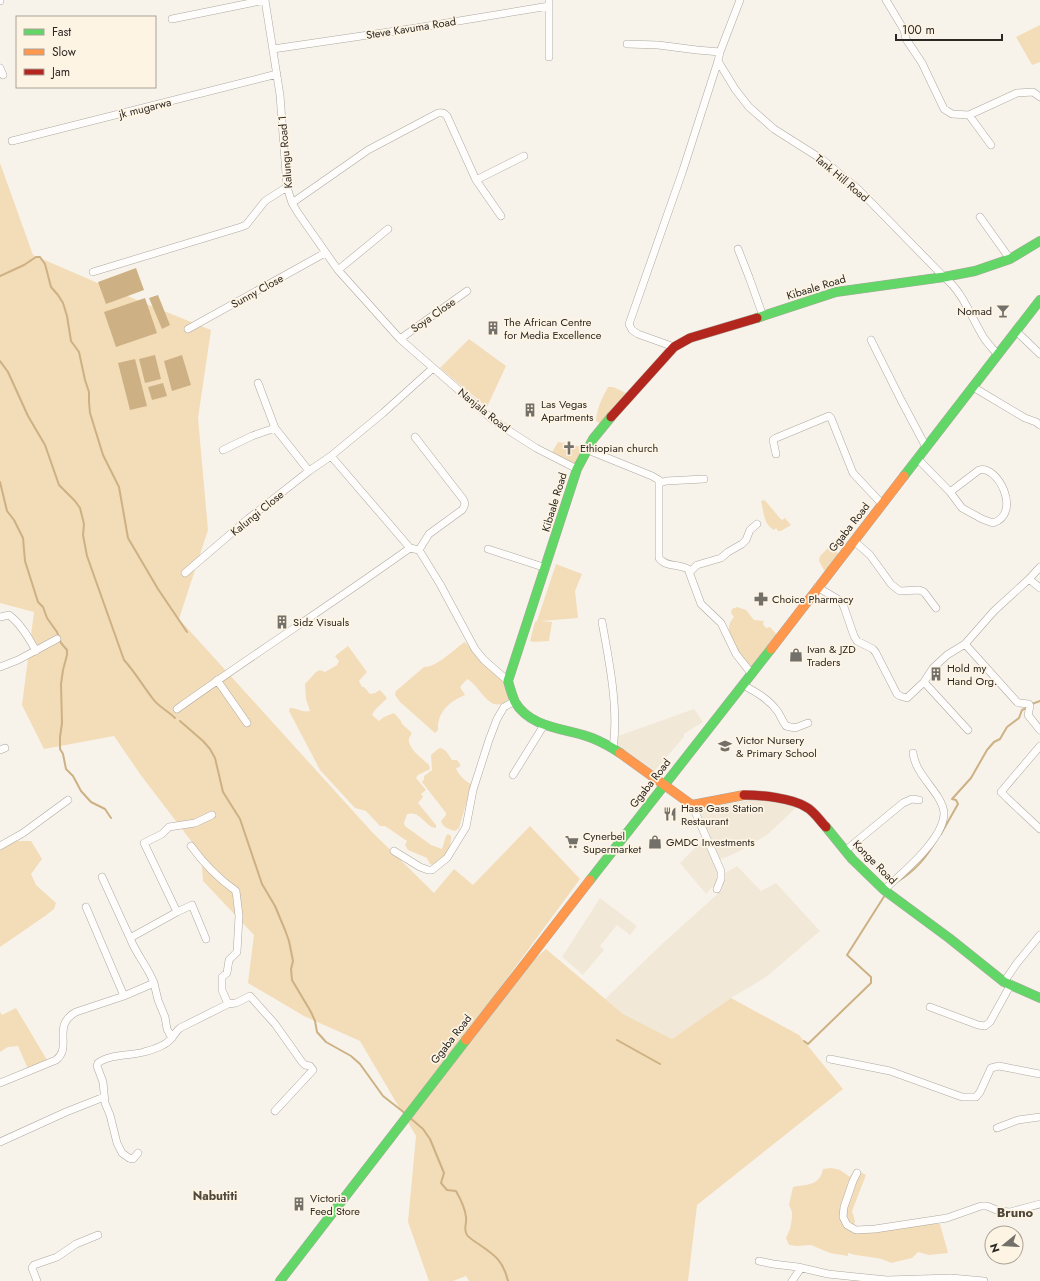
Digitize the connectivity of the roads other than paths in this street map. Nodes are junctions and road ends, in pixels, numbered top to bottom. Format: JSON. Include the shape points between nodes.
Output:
{"nodes":[{"id":1,"x":266,"y":0,"type":"edge"},
{"id":2,"x":740,"y":0,"type":"edge"},
{"id":3,"x":886,"y":0,"type":"edge"},
{"id":4,"x":549,"y":3,"type":"edge"},
{"id":5,"x":172,"y":19,"type":"dead end"},
{"id":6,"x":627,"y":44,"type":"dead end"},
{"id":7,"x":273,"y":49,"type":"junction"},
{"id":8,"x":720,"y":52,"type":"junction"},
{"id":9,"x":549,"y":57,"type":"dead end"},
{"id":10,"x":718,"y":61,"type":"junction"},
{"id":11,"x":0,"y":68,"type":"edge"},
{"id":12,"x":277,"y":74,"type":"junction"},
{"id":13,"x":3,"y":75,"type":"dead end"},
{"id":14,"x":1040,"y":97,"type":"edge"},
{"id":15,"x":969,"y":115,"type":"junction"},
{"id":16,"x":12,"y":141,"type":"dead end"},
{"id":17,"x":991,"y":145,"type":"dead end"},
{"id":18,"x":524,"y":156,"type":"dead end"},
{"id":19,"x":476,"y":180,"type":"junction"},
{"id":20,"x":287,"y":187,"type":"junction"},
{"id":21,"x":292,"y":203,"type":"junction"},
{"id":22,"x":501,"y":216,"type":"dead end"},
{"id":23,"x":980,"y":217,"type":"dead end"},
{"id":24,"x":388,"y":229,"type":"dead end"},
{"id":25,"x":1040,"y":241,"type":"edge"},
{"id":26,"x":738,"y":249,"type":"dead end"},
{"id":27,"x":325,"y":253,"type":"junction"},
{"id":28,"x":1010,"y":259,"type":"junction"},
{"id":29,"x":338,"y":270,"type":"junction"},
{"id":30,"x":92,"y":272,"type":"dead end"},
{"id":31,"x":944,"y":277,"type":"junction"},
{"id":32,"x":467,"y":291,"type":"dead end"},
{"id":33,"x":1040,"y":300,"type":"edge"},
{"id":34,"x":763,"y":316,"type":"junction"},
{"id":35,"x":188,"y":329,"type":"dead end"},
{"id":36,"x":1016,"y":331,"type":"junction"},
{"id":37,"x":400,"y":339,"type":"junction"},
{"id":38,"x":871,"y":340,"type":"dead end"},
{"id":39,"x":674,"y":348,"type":"junction"},
{"id":40,"x":1040,"y":354,"type":"edge"},
{"id":41,"x":998,"y":355,"type":"junction"},
{"id":42,"x":433,"y":368,"type":"junction"},
{"id":43,"x":258,"y":383,"type":"dead end"},
{"id":44,"x":973,"y":387,"type":"junction"},
{"id":45,"x":1040,"y":425,"type":"edge"},
{"id":46,"x":275,"y":428,"type":"junction"},
{"id":47,"x":415,"y":437,"type":"dead end"},
{"id":48,"x":926,"y":447,"type":"junction"},
{"id":49,"x":223,"y":450,"type":"dead end"},
{"id":50,"x":588,"y":450,"type":"junction"},
{"id":51,"x":776,"y":454,"type":"dead end"},
{"id":52,"x":331,"y":456,"type":"junction"},
{"id":53,"x":917,"y":458,"type":"junction"},
{"id":54,"x":577,"y":469,"type":"junction"},
{"id":55,"x":309,"y":471,"type":"junction"},
{"id":56,"x":704,"y":479,"type":"dead end"},
{"id":57,"x":660,"y":483,"type":"junction"},
{"id":58,"x":950,"y":492,"type":"junction"},
{"id":59,"x":882,"y":504,"type":"junction"},
{"id":60,"x":757,"y":524,"type":"dead end"},
{"id":61,"x":854,"y":541,"type":"junction"},
{"id":62,"x":410,"y":548,"type":"junction"},
{"id":63,"x":488,"y":549,"type":"dead end"},
{"id":64,"x":419,"y":550,"type":"junction"},
{"id":65,"x":1040,"y":567,"type":"edge"},
{"id":66,"x":546,"y":568,"type":"junction"},
{"id":67,"x":687,"y":569,"type":"junction"},
{"id":68,"x":185,"y":573,"type":"dead end"},
{"id":69,"x":1029,"y":579,"type":"junction"},
{"id":70,"x":817,"y":587,"type":"junction"},
{"id":71,"x":1040,"y":588,"type":"edge"},
{"id":72,"x":936,"y":608,"type":"dead end"},
{"id":73,"x":0,"y":617,"type":"edge"},
{"id":74,"x":602,"y":622,"type":"dead end"},
{"id":75,"x":57,"y":639,"type":"dead end"},
{"id":76,"x":965,"y":644,"type":"junction"},
{"id":77,"x":36,"y":651,"type":"junction"},
{"id":78,"x":0,"y":667,"type":"edge"},
{"id":79,"x":751,"y":673,"type":"junction"},
{"id":80,"x":217,"y":680,"type":"junction"},
{"id":81,"x":508,"y":681,"type":"junction"},
{"id":82,"x":924,"y":682,"type":"junction"},
{"id":83,"x":743,"y":685,"type":"junction"},
{"id":84,"x":515,"y":701,"type":"junction"},
{"id":85,"x":177,"y":709,"type":"dead end"},
{"id":86,"x":247,"y":723,"type":"dead end"},
{"id":87,"x":808,"y":723,"type":"dead end"},
{"id":88,"x":544,"y":725,"type":"junction"},
{"id":89,"x":968,"y":730,"type":"dead end"},
{"id":90,"x":1040,"y":730,"type":"edge"},
{"id":91,"x":1040,"y":746,"type":"edge"},
{"id":92,"x":613,"y":748,"type":"junction"},
{"id":93,"x":912,"y":753,"type":"dead end"},
{"id":94,"x":513,"y":775,"type":"dead end"},
{"id":95,"x":662,"y":785,"type":"junction"},
{"id":96,"x":68,"y":800,"type":"dead end"},
{"id":97,"x":919,"y":800,"type":"dead end"},
{"id":98,"x":692,"y":805,"type":"junction"},
{"id":99,"x":212,"y":815,"type":"dead end"},
{"id":100,"x":1040,"y":829,"type":"edge"},
{"id":101,"x":0,"y":846,"type":"edge"},
{"id":102,"x":191,"y":846,"type":"dead end"},
{"id":103,"x":846,"y":850,"type":"junction"},
{"id":104,"x":394,"y":851,"type":"dead end"},
{"id":105,"x":102,"y":877,"type":"dead end"},
{"id":106,"x":717,"y":889,"type":"dead end"},
{"id":107,"x":884,"y":890,"type":"junction"},
{"id":108,"x":86,"y":907,"type":"dead end"},
{"id":109,"x":177,"y":912,"type":"junction"},
{"id":110,"x":1040,"y":935,"type":"edge"},
{"id":111,"x":130,"y":938,"type":"junction"},
{"id":112,"x":206,"y":939,"type":"dead end"},
{"id":113,"x":154,"y":983,"type":"junction"},
{"id":114,"x":1008,"y":983,"type":"junction"},
{"id":115,"x":124,"y":996,"type":"junction"},
{"id":116,"x":1040,"y":998,"type":"edge"},
{"id":117,"x":228,"y":1004,"type":"junction"},
{"id":118,"x":930,"y":1007,"type":"dead end"},
{"id":119,"x":172,"y":1038,"type":"junction"},
{"id":120,"x":830,"y":1059,"type":"dead end"},
{"id":121,"x":1040,"y":1074,"type":"edge"},
{"id":122,"x":0,"y":1083,"type":"edge"},
{"id":123,"x":104,"y":1097,"type":"junction"},
{"id":124,"x":275,"y":1111,"type":"dead end"},
{"id":125,"x":1040,"y":1117,"type":"edge"},
{"id":126,"x":997,"y":1128,"type":"dead end"},
{"id":127,"x":0,"y":1142,"type":"edge"},
{"id":128,"x":138,"y":1154,"type":"dead end"},
{"id":129,"x":857,"y":1173,"type":"dead end"},
{"id":130,"x":1040,"y":1204,"type":"edge"},
{"id":131,"x":98,"y":1235,"type":"dead end"},
{"id":132,"x":759,"y":1261,"type":"dead end"},
{"id":133,"x":801,"y":1268,"type":"junction"},
{"id":134,"x":37,"y":1281,"type":"edge"},
{"id":135,"x":280,"y":1281,"type":"edge"},
{"id":136,"x":792,"y":1281,"type":"edge"},
{"id":137,"x":984,"y":1281,"type":"edge"}],
"edges":[{"from":1,"to":5,"type":"street"},
{"from":1,"to":7,"type":"street","name":"Kalungu Road 1"},
{"from":2,"to":8,"type":"street"},
{"from":3,"to":15,"type":"street","via":[[922,63],[944,109],[952,114]]},
{"from":4,"to":7,"type":"street","name":"Steve Kavuma Road","via":[[416,28]]},
{"from":4,"to":9,"type":"street"},
{"from":6,"to":8,"type":"street","via":[[658,44]]},
{"from":7,"to":12,"type":"street","name":"Kalungu Road 1"},
{"from":8,"to":10,"type":"street"},
{"from":10,"to":31,"type":"street","name":"Tank Hill Road","via":[[749,107],[774,129],[823,160],[858,189]]},
{"from":10,"to":39,"type":"street","via":[[629,324],[638,334]]},
{"from":11,"to":13,"type":"street"},
{"from":12,"to":16,"type":"street","name":"jk mugarwa"},
{"from":12,"to":20,"type":"street","name":"Kalungu Road 1"},
{"from":14,"to":15,"type":"street","via":[[1034,92],[1017,93]]},
{"from":15,"to":17,"type":"street"},
{"from":18,"to":19,"type":"street"},
{"from":19,"to":21,"type":"street","via":[[447,116],[441,112],[377,145]]},
{"from":19,"to":22,"type":"street"},
{"from":20,"to":21,"type":"street","name":"Kalungu Road 1"},
{"from":20,"to":30,"type":"street","via":[[265,200],[241,228]]},
{"from":21,"to":27,"type":"street","name":"Kalungu Road 1"},
{"from":23,"to":28,"type":"street"},
{"from":24,"to":29,"type":"street"},
{"from":25,"to":28,"type":"street","name":"Kibaale Road"},
{"from":26,"to":34,"type":"street"},
{"from":27,"to":29,"type":"street","name":"Kalungu Road 1"},
{"from":27,"to":35,"type":"street","name":"Sunny Close"},
{"from":28,"to":31,"type":"street","name":"Kibaale Road"},
{"from":29,"to":37,"type":"street","name":"Kalungu Road 1"},
{"from":31,"to":34,"type":"street","name":"Kibaale Road","via":[[836,292]]},
{"from":31,"to":41,"type":"street","name":"Tank Hill Road","via":[[952,283],[983,337]]},
{"from":32,"to":37,"type":"street","name":"Soya Close"},
{"from":33,"to":36,"type":"street","name":"Ggaba Road"},
{"from":34,"to":39,"type":"street","name":"Kibaale Road","via":[[690,338]]},
{"from":36,"to":40,"type":"street"},
{"from":36,"to":41,"type":"street","name":"Ggaba Road"},
{"from":37,"to":42,"type":"street","name":"Nanjala Road"},
{"from":38,"to":48,"type":"street"},
{"from":39,"to":50,"type":"street","name":"Kibaale Road","via":[[601,428]]},
{"from":41,"to":44,"type":"street","name":"Ggaba Road"},
{"from":42,"to":52,"type":"street","name":"Kalungi Close"},
{"from":42,"to":54,"type":"street","name":"Nanjala Road","via":[[492,419]]},
{"from":43,"to":46,"type":"street"},
{"from":44,"to":45,"type":"street"},
{"from":44,"to":48,"type":"street","name":"Ggaba Road"},
{"from":46,"to":49,"type":"street"},
{"from":46,"to":55,"type":"street"},
{"from":47,"to":64,"type":"street","via":[[465,504],[462,510],[429,534]]},
{"from":48,"to":53,"type":"street","name":"Ggaba Road"},
{"from":50,"to":54,"type":"street","name":"Kibaale Road"},
{"from":50,"to":57,"type":"street","via":[[657,478]]},
{"from":51,"to":59,"type":"street","via":[[773,440],[829,416],[853,473]]},
{"from":52,"to":55,"type":"street","name":"Kalungi Close"},
{"from":52,"to":62,"type":"street"},
{"from":53,"to":58,"type":"street"},
{"from":53,"to":59,"type":"street","name":"Ggaba Road"},
{"from":54,"to":66,"type":"street","name":"Kibaale Road"},
{"from":55,"to":68,"type":"street","name":"Kalungi Close"},
{"from":56,"to":57,"type":"street"},
{"from":57,"to":67,"type":"street","via":[[659,558],[666,564]]},
{"from":58,"to":58,"type":"street","via":[[984,469],[1003,487],[1007,508],[1002,518],[993,523],[962,508]]},
{"from":59,"to":61,"type":"street","name":"Ggaba Road"},
{"from":60,"to":67,"type":"street","via":[[742,544],[721,558]]},
{"from":61,"to":70,"type":"street","name":"Ggaba Road"},
{"from":61,"to":72,"type":"street","via":[[870,555],[897,589],[924,592]]},
{"from":62,"to":64,"type":"street"},
{"from":62,"to":80,"type":"street"},
{"from":63,"to":66,"type":"street"},
{"from":64,"to":81,"type":"street","via":[[475,650]]},
{"from":65,"to":69,"type":"street"},
{"from":66,"to":81,"type":"street","name":"Kibaale Road"},
{"from":67,"to":79,"type":"street","via":[[702,604],[721,623],[736,654]]},
{"from":69,"to":71,"type":"street"},
{"from":69,"to":76,"type":"street","via":[[994,611]]},
{"from":70,"to":79,"type":"street","name":"Ggaba Road"},
{"from":70,"to":82,"type":"street","via":[[841,601],[857,641],[873,649],[897,694],[908,698]]},
{"from":73,"to":77,"type":"street","via":[[8,615],[14,619]]},
{"from":74,"to":92,"type":"street","via":[[614,707]]},
{"from":75,"to":77,"type":"street"},
{"from":76,"to":82,"type":"street","via":[[947,655],[933,668]]},
{"from":76,"to":90,"type":"street","via":[[1017,702],[1029,704],[1028,715]]},
{"from":77,"to":78,"type":"street"},
{"from":79,"to":83,"type":"street","name":"Ggaba Road"},
{"from":80,"to":85,"type":"street"},
{"from":80,"to":86,"type":"street"},
{"from":81,"to":84,"type":"street"},
{"from":82,"to":89,"type":"street"},
{"from":83,"to":87,"type":"street","via":[[767,700],[786,726],[795,728]]},
{"from":83,"to":95,"type":"street","name":"Ggaba Road"},
{"from":84,"to":88,"type":"street","via":[[525,713]]},
{"from":84,"to":104,"type":"street","via":[[504,707],[497,719],[474,790],[466,827],[447,858],[432,870],[428,870]]},
{"from":88,"to":92,"type":"street","via":[[592,738]]},
{"from":88,"to":94,"type":"street"},
{"from":91,"to":100,"type":"street","via":[[1001,792]]},
{"from":92,"to":95,"type":"street"},
{"from":93,"to":107,"type":"street","via":[[917,768],[941,802],[944,818],[939,831],[921,855]]},
{"from":95,"to":98,"type":"street"},
{"from":95,"to":135,"type":"street","name":"Ggaba Road"},
{"from":96,"to":101,"type":"street","via":[[23,833]]},
{"from":97,"to":103,"type":"street","via":[[916,798],[903,803]]},
{"from":98,"to":103,"type":"street","name":"Konge Road","via":[[744,794],[795,802],[812,811]]},
{"from":98,"to":106,"type":"street","via":[[721,871],[722,879]]},
{"from":99,"to":109,"type":"street","via":[[195,822],[169,827],[162,834],[144,842]]},
{"from":102,"to":117,"type":"street","via":[[212,872],[236,891],[239,916],[237,952],[229,960],[227,972],[221,982]]},
{"from":103,"to":107,"type":"street","name":"Konge Road","via":[[864,872]]},
{"from":105,"to":111,"type":"street"},
{"from":107,"to":114,"type":"street","name":"Konge Road"},
{"from":108,"to":115,"type":"street"},
{"from":109,"to":111,"type":"street"},
{"from":109,"to":112,"type":"street","via":[[192,905]]},
{"from":110,"to":114,"type":"street","via":[[1017,963]]},
{"from":111,"to":113,"type":"street"},
{"from":113,"to":115,"type":"street"},
{"from":113,"to":119,"type":"street"},
{"from":114,"to":116,"type":"street","name":"Konge Road"},
{"from":114,"to":118,"type":"street","via":[[990,1022],[985,1026]]},
{"from":115,"to":122,"type":"street","via":[[68,1016],[63,1028],[60,1057]]},
{"from":117,"to":119,"type":"street","via":[[180,1028]]},
{"from":117,"to":124,"type":"street","via":[[250,996],[272,1020],[302,1062],[313,1070]]},
{"from":119,"to":123,"type":"street","via":[[145,1052],[99,1062],[97,1066],[103,1082]]},
{"from":120,"to":121,"type":"street","via":[[890,1071],[962,1096],[976,1097],[995,1066]]},
{"from":123,"to":127,"type":"street"},
{"from":123,"to":128,"type":"street","via":[[119,1148],[131,1159]]},
{"from":125,"to":126,"type":"street","via":[[1018,1120]]},
{"from":129,"to":130,"type":"street","via":[[843,1213],[847,1226],[856,1230],[947,1218],[981,1206],[1010,1212]]},
{"from":131,"to":134,"type":"street","via":[[76,1244],[57,1257],[34,1265],[32,1268]]},
{"from":132,"to":133,"type":"street"},
{"from":133,"to":136,"type":"street"},
{"from":133,"to":137,"type":"street","via":[[828,1274],[887,1280],[951,1278]]}]}
